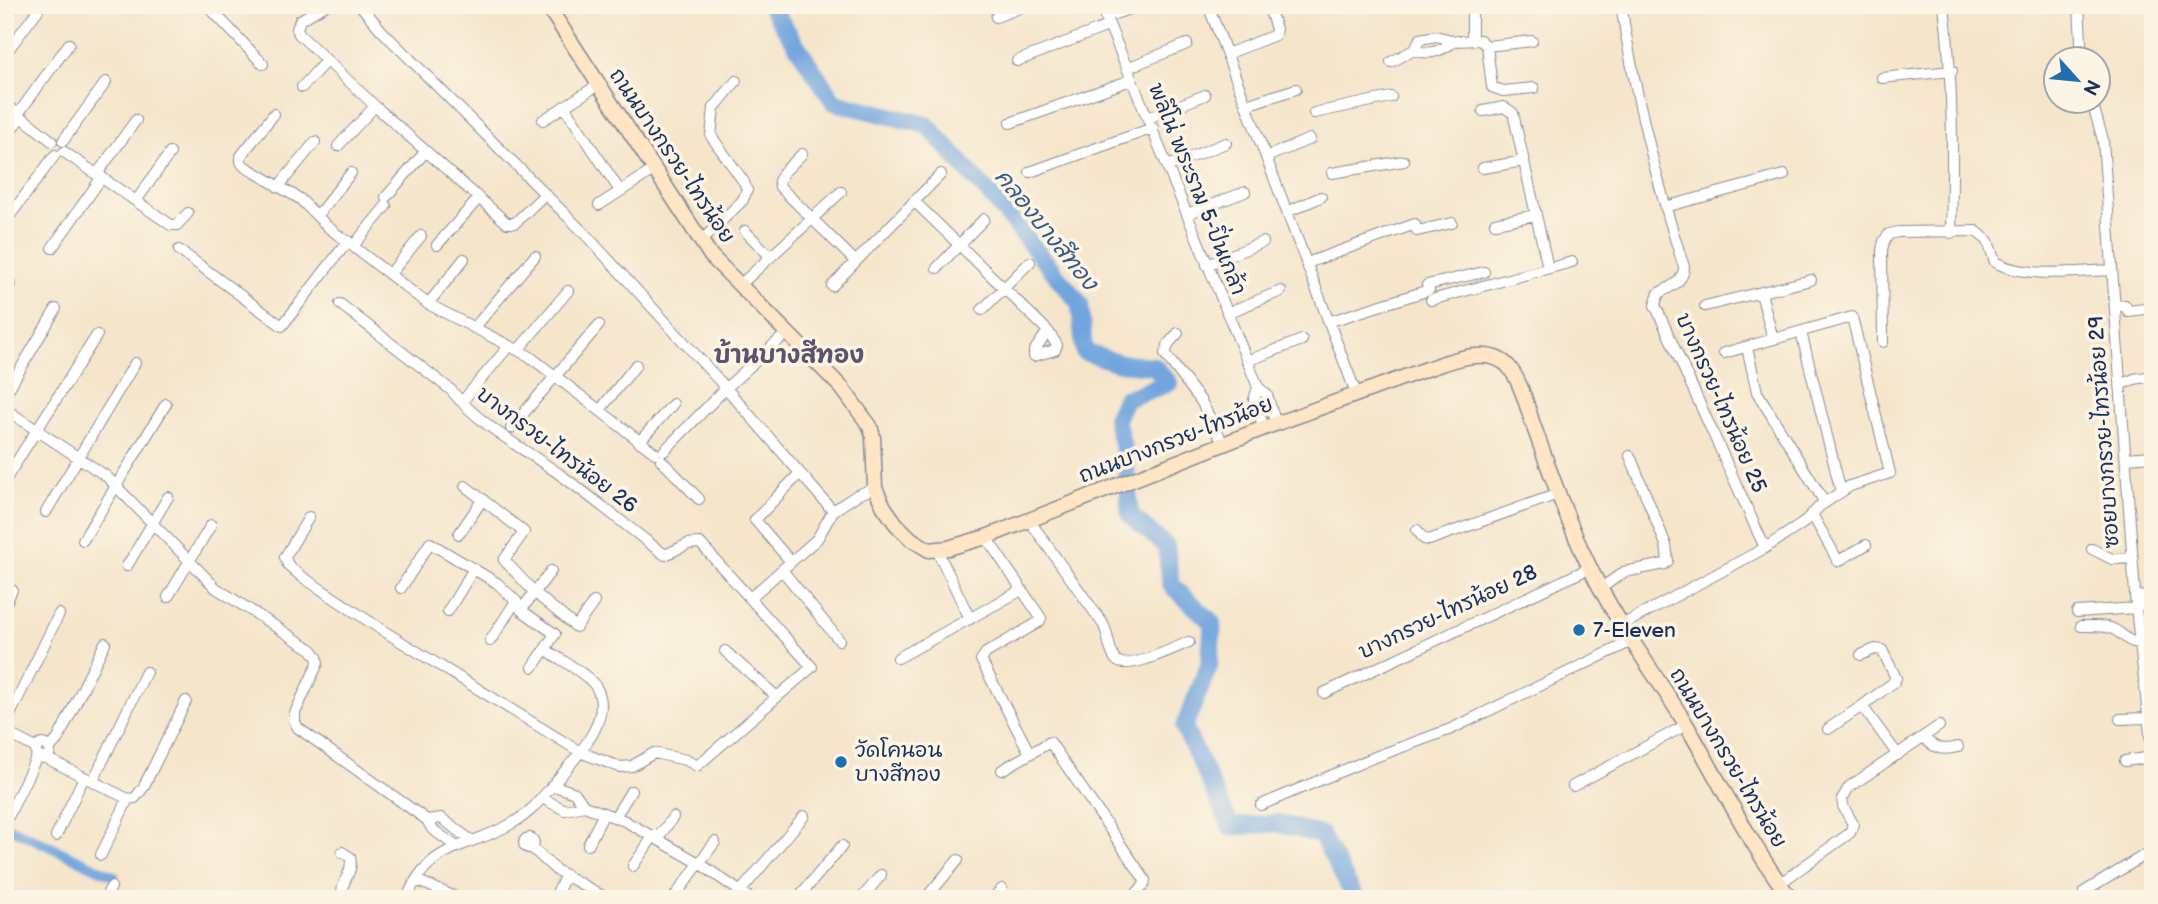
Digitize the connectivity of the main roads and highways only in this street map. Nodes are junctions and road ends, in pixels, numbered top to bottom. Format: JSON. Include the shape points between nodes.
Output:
{"nodes":[{"id":1,"x":547,"y":5,"type":"edge"},
{"id":2,"x":1791,"y":899,"type":"edge"}],
"edges":[{"from":1,"to":2,"type":"main road","name":"ถนนบางกรวย-ไทรน้อย","via":[[710,256],[842,388],[870,426],[875,488],[884,507],[896,524],[929,550],[986,537],[1446,362],[1494,356],[1508,366],[1590,568]]}]}
